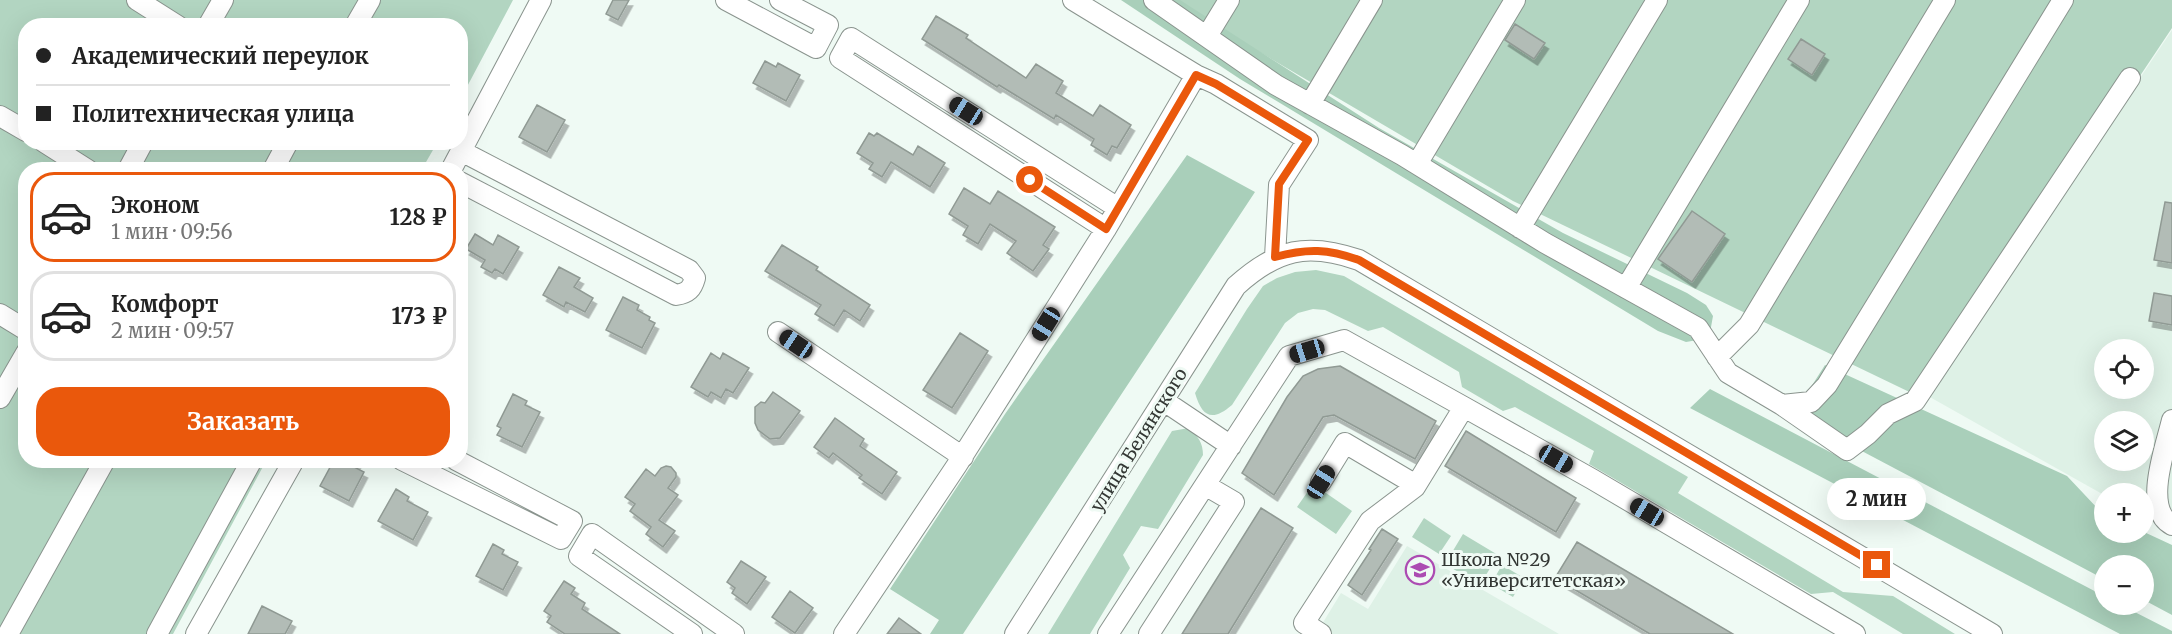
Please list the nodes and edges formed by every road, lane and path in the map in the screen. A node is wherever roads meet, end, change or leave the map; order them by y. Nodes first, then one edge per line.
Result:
1 (137, 0) edge
2 (223, 0) edge
3 (370, 0) edge
4 (541, 0) edge
5 (726, 0) edge
6 (780, 0) edge
7 (1073, 0) edge
8 (1154, 0) edge
9 (1229, 0) edge
10 (1372, 0) edge
11 (1515, 0) edge
12 (1657, 0) edge
13 (1799, 0) edge
14 (1945, 0) edge
15 (2063, 0) edge
16 (165, 18) edge
17 (213, 18) edge
18 (360, 18) edge
19 (1207, 36) junction
20 (1196, 75) junction
21 (2130, 78) dead end
22 (1310, 104) junction
23 (0, 116) edge
24 (18, 126) edge
25 (468, 136) edge
26 (56, 150) edge
27 (460, 151) joint
28 (75, 162) edge
29 (455, 162) edge
30 (1417, 164) junction
31 (468, 186) edge
32 (1118, 208) junction
33 (1520, 228) junction
34 (1106, 229) junction
35 (1275, 257) junction
36 (1626, 288) junction
37 (0, 314) edge
38 (18, 325) edge
39 (778, 332) dead end
40 (1717, 357) junction
41 (18, 366) edge
42 (0, 398) edge
43 (1164, 401) junction
44 (1782, 405) junction
45 (1464, 407) junction
46 (2172, 420) edge
47 (1231, 446) junction
48 (963, 457) junction
49 (468, 466) edge
50 (101, 468) edge
51 (248, 468) edge
52 (289, 468) edge
53 (418, 468) edge
54 (1321, 482) dead end
55 (1416, 484) junction
56 (1205, 485) junction
57 (2172, 525) edge
58 (1111, 633) edge
59 (8, 634) edge
60 (157, 634) edge
61 (196, 634) edge
62 (692, 634) edge
63 (734, 634) edge
64 (844, 634) edge
65 (1015, 634) edge
66 (1149, 634) edge
67 (1321, 634) edge
68 (1854, 634) edge
69 (1992, 634) edge

1 - 16 street
2 - 17 street
3 - 18 street
4 - 25 street
5 - 6 street
7 - 20 street
8 - 19 street
9 - 19 street
10 - 22 street
11 - 30 street
12 - 33 street
13 - 36 street
14 - 40 street
15 - 44 street
19 - 22 street
20 - 32 street
20 - 35 street
21 - 44 street
22 - 30 street
23 - 24 street
26 - 28 street
27 - 29 street
27 - 31 street
30 - 33 street
32 - 34 street
32 - 34 street
33 - 36 street
34 - 48 street
35 - 43 street, улица Белянского
35 - 69 street
36 - 40 street
37 - 38 street
39 - 48 street
40 - 44 street
41 - 42 street
43 - 47 street
43 - 65 street, улица Белянского
45 - 47 street
45 - 55 street
45 - 68 street
46 - 57 street
47 - 56 street
48 - 64 street
49 - 53 street
50 - 59 street
51 - 60 street
52 - 61 street
54 - 55 street
55 - 67 street
56 - 58 street
56 - 66 street
62 - 63 street

